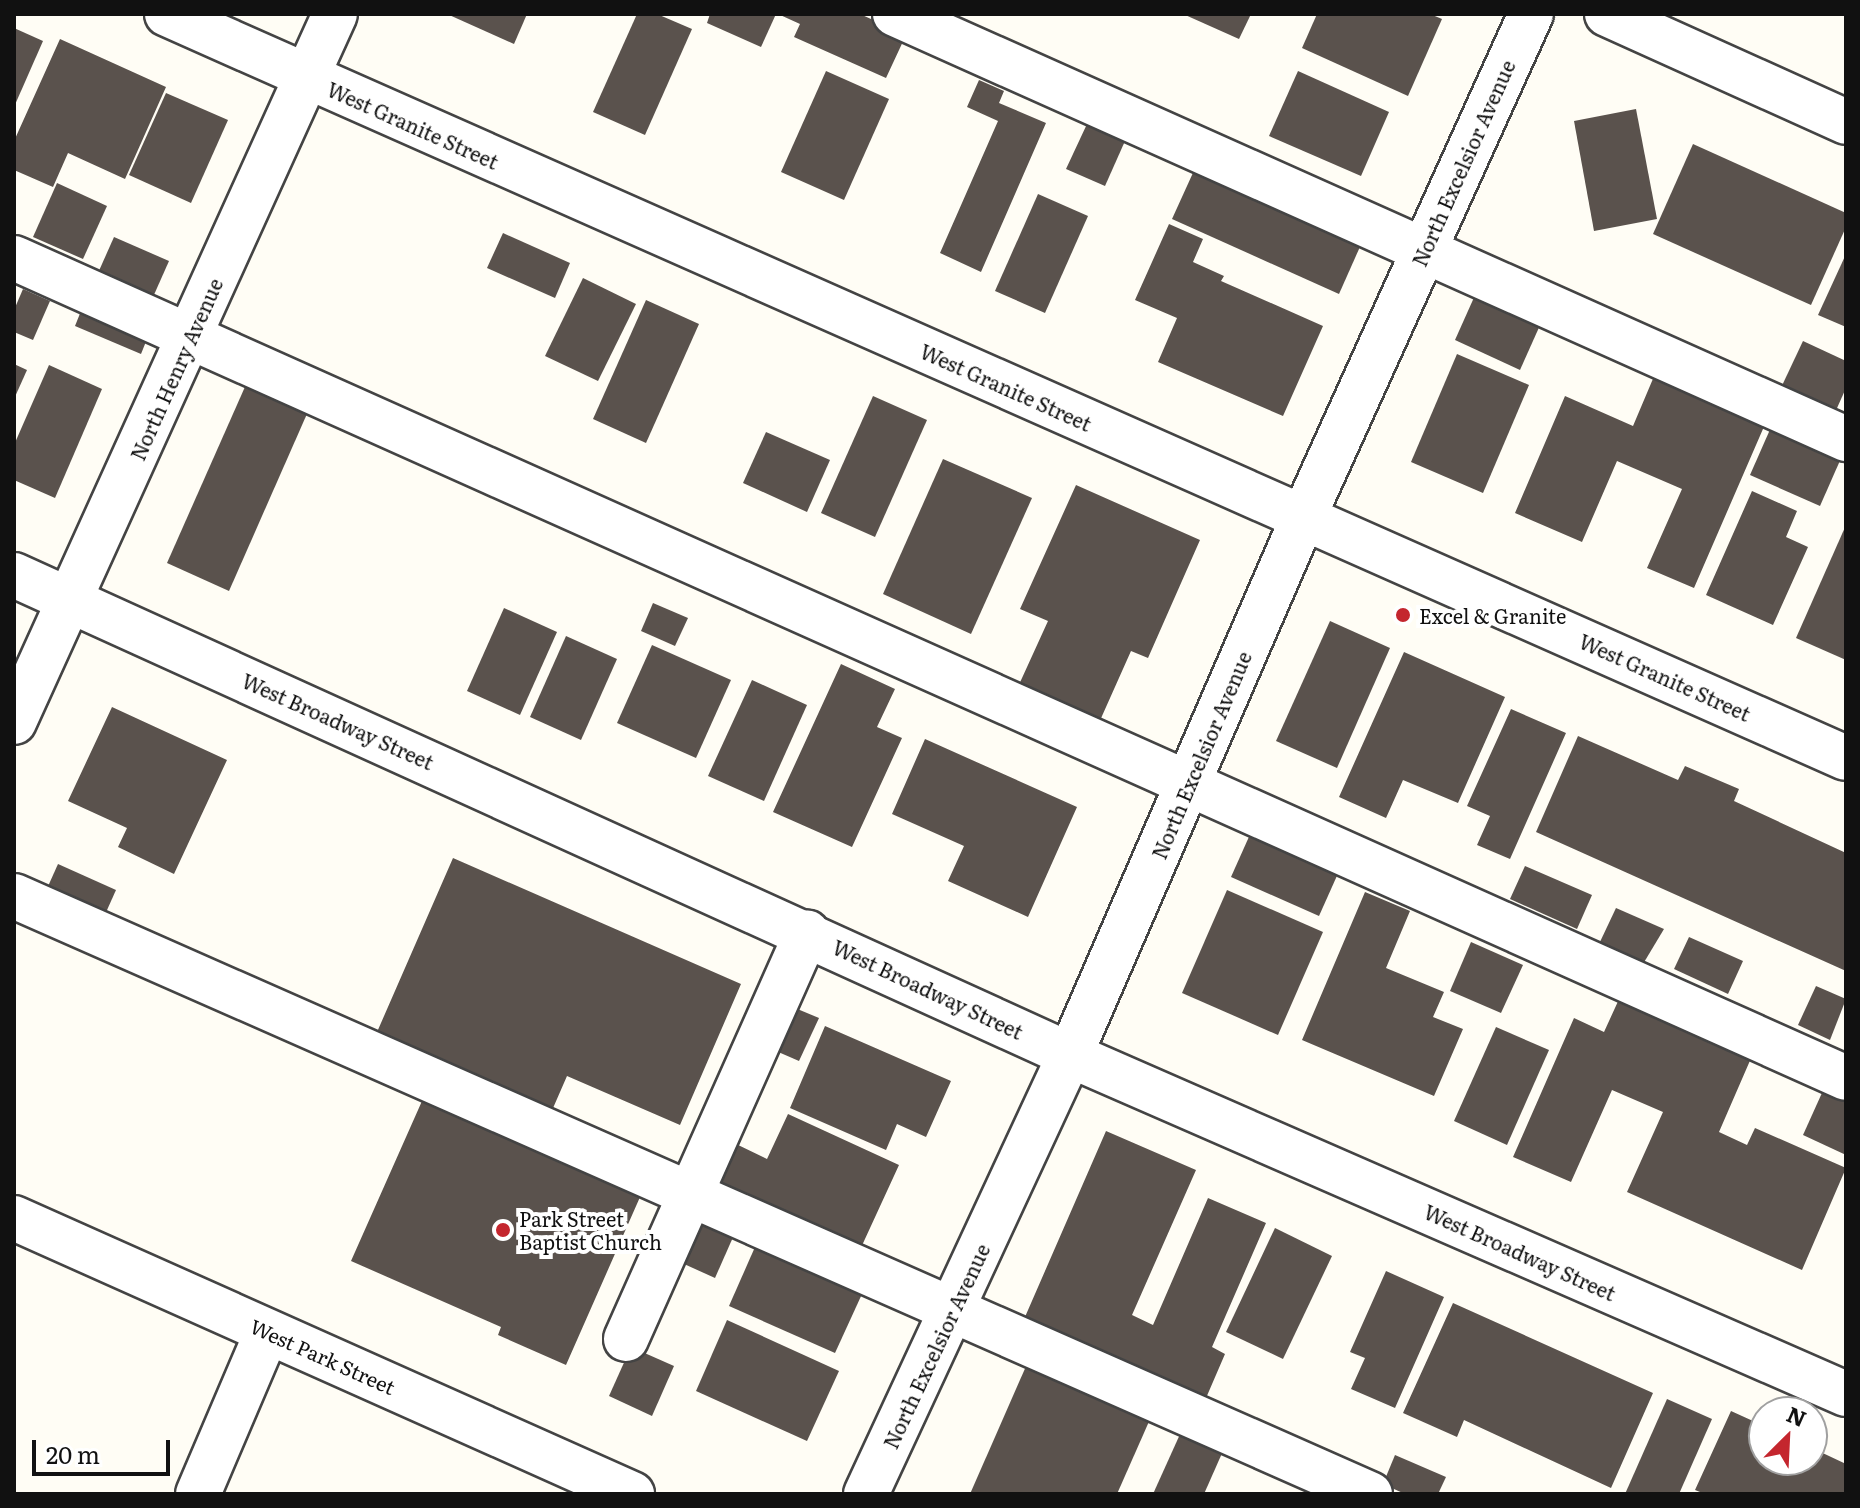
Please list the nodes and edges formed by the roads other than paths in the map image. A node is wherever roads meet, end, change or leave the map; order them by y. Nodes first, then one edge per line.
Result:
1 (167, 14) edge
2 (335, 14) edge
3 (895, 14) edge
4 (1531, 14) edge
5 (1607, 14) edge
6 (308, 78) junction
7 (1846, 122) edge
8 (1425, 247) junction
9 (14, 258) edge
10 (191, 337) junction
11 (1846, 439) edge
12 (1303, 518) junction
13 (14, 575) edge
14 (71, 600) junction
15 (14, 722) edge
16 (1846, 758) edge
17 (1190, 782) junction
18 (14, 896) edge
19 (807, 932) junction
20 (1070, 1055) junction
21 (1846, 1078) edge
22 (691, 1193) junction
23 (14, 1218) edge
24 (955, 1308) junction
25 (267, 1332) junction
26 (626, 1339) dead end
27 (1846, 1394) edge
28 (557, 1478) edge
29 (198, 1494) edge
30 (632, 1494) edge
31 (866, 1494) edge
32 (1370, 1494) edge

1 - 6 street, West Granite Street
2 - 6 street, North Henry Avenue
3 - 8 street
4 - 8 street, North Excelsior Avenue
5 - 7 street
6 - 10 street, North Henry Avenue
6 - 12 street, West Granite Street
8 - 11 street
8 - 12 street, North Excelsior Avenue
9 - 10 street
10 - 14 street, North Henry Avenue
10 - 17 street
12 - 16 street, West Granite Street
12 - 17 street, North Excelsior Avenue
13 - 14 street, West Broadway Street
14 - 15 street, North Henry Avenue
14 - 19 street, West Broadway Street
17 - 20 street, North Excelsior Avenue
17 - 21 street
18 - 22 street
19 - 20 street, West Broadway Street
19 - 22 street
20 - 24 street, North Excelsior Avenue
20 - 27 street, West Broadway Street
22 - 24 street
22 - 26 street
23 - 25 street, West Park Street
24 - 31 street, North Excelsior Avenue
24 - 32 street
25 - 28 street, West Park Street
25 - 29 street
28 - 30 street, West Park Street

